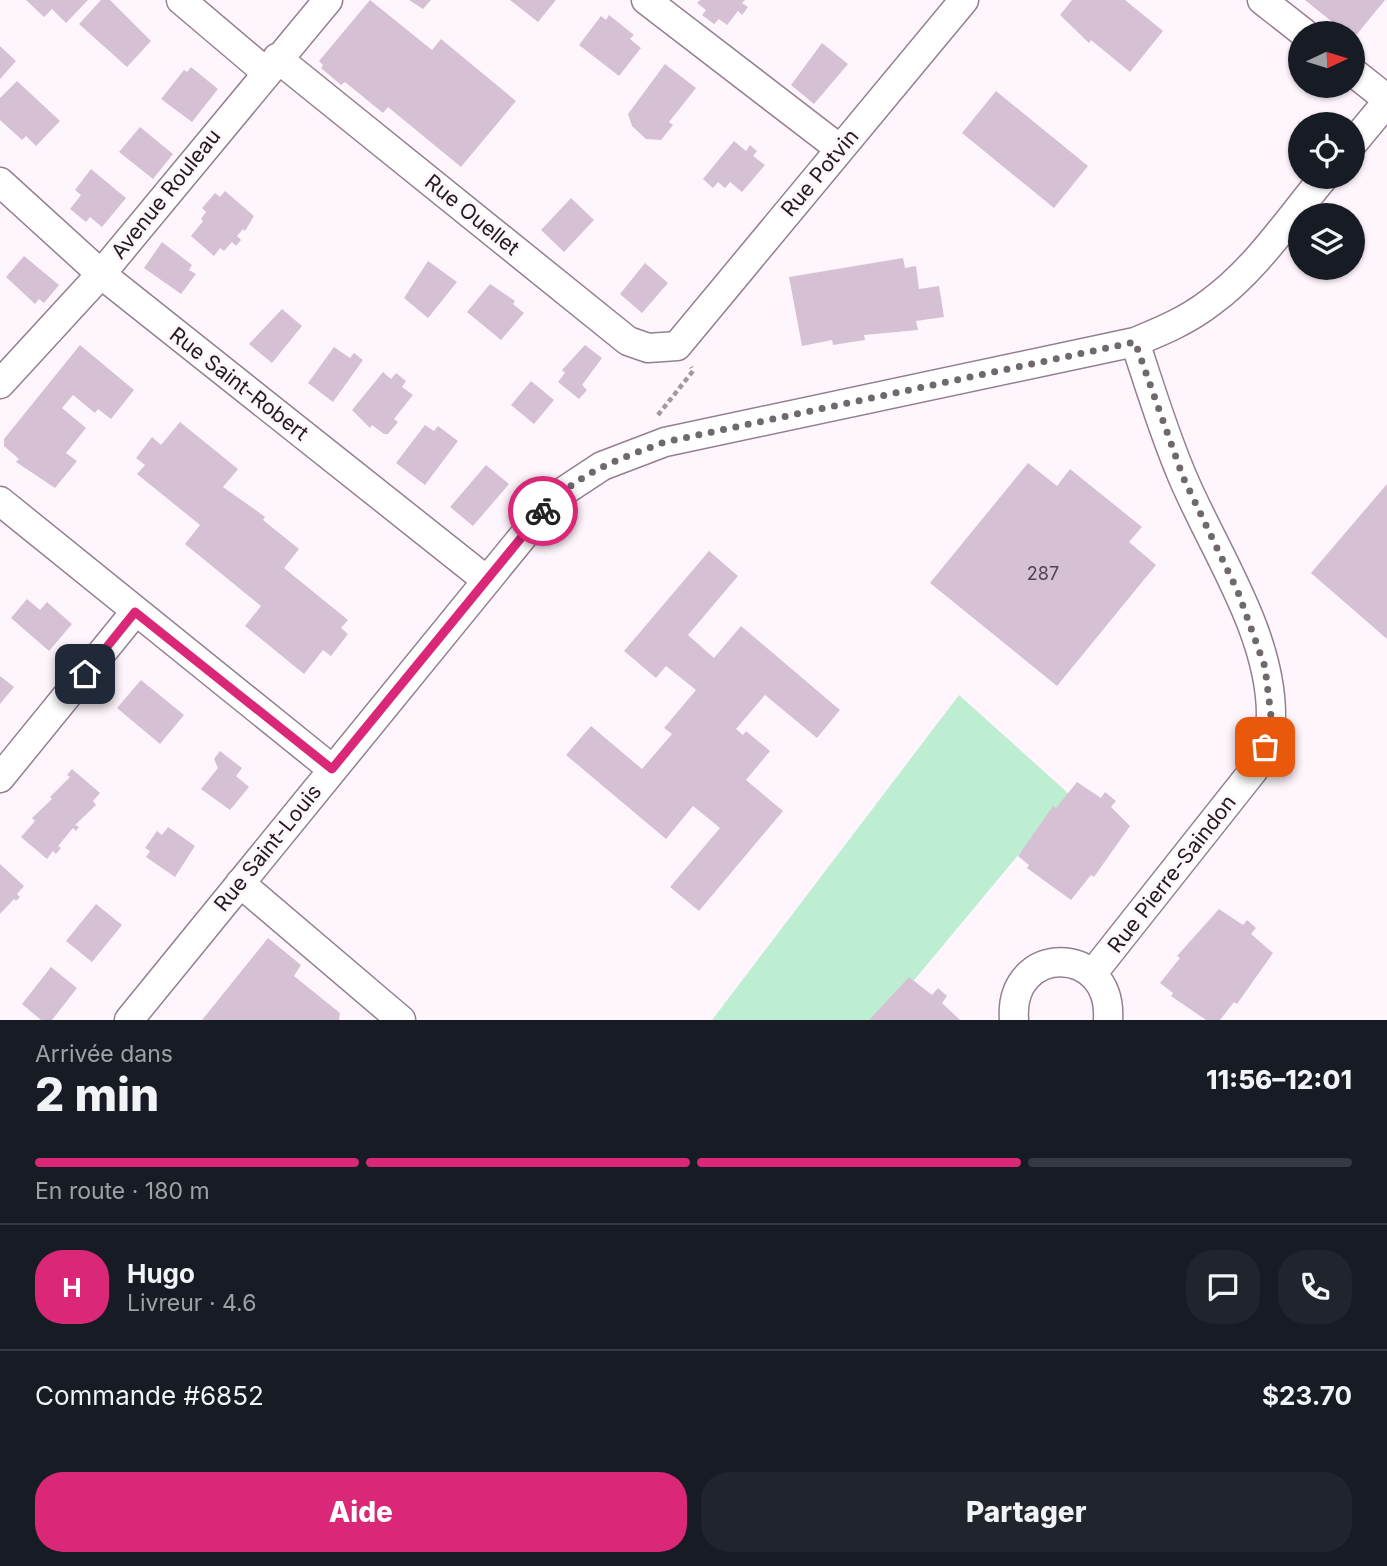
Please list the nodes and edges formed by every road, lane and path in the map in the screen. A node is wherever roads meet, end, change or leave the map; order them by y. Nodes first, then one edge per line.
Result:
1 (181, 0) edge
2 (328, 0) edge
3 (646, 0) edge
4 (964, 0) edge
5 (1262, 0) edge
6 (1289, 21) edge
7 (272, 65) junction
8 (1365, 82) edge
9 (1387, 101) edge
10 (1365, 128) edge
11 (840, 149) junction
12 (0, 182) edge
13 (1314, 189) edge
14 (101, 274) junction
15 (1135, 342) junction
16 (677, 346) junction
17 (0, 384) edge
18 (665, 442) junction
19 (0, 501) edge
20 (485, 579) junction
21 (135, 612) junction
22 (332, 769) junction
23 (0, 778) edge
24 (240, 883) junction
25 (1093, 973) junction
26 (129, 1020) edge
27 (401, 1020) edge
28 (1014, 1020) edge
29 (1108, 1020) edge

1 - 7 street, Rue Ouellet
2 - 7 street, Avenue Rouleau
3 - 11 street
4 - 11 street, Rue Potvin
5 - 6 street
7 - 14 street, Avenue Rouleau
7 - 16 street, Rue Ouellet
8 - 9 street
9 - 10 street
11 - 16 street, Rue Potvin
12 - 14 street, Rue Saint-Robert
13 - 15 street, Rue Saint-Louis
14 - 17 street, Avenue Rouleau
14 - 20 street, Rue Saint-Robert
15 - 18 street, Rue Saint-Louis
15 - 25 street, Rue Pierre-Saindon
16 - 18 path
18 - 20 street, Rue Saint-Louis
19 - 21 street
20 - 22 street, Rue Saint-Louis
21 - 22 street
21 - 23 street
22 - 24 street, Rue Saint-Louis
24 - 26 street, Rue Saint-Louis
24 - 27 street
25 - 28 street, Rue Pierre-Saindon
25 - 29 street, Rue Pierre-Saindon

